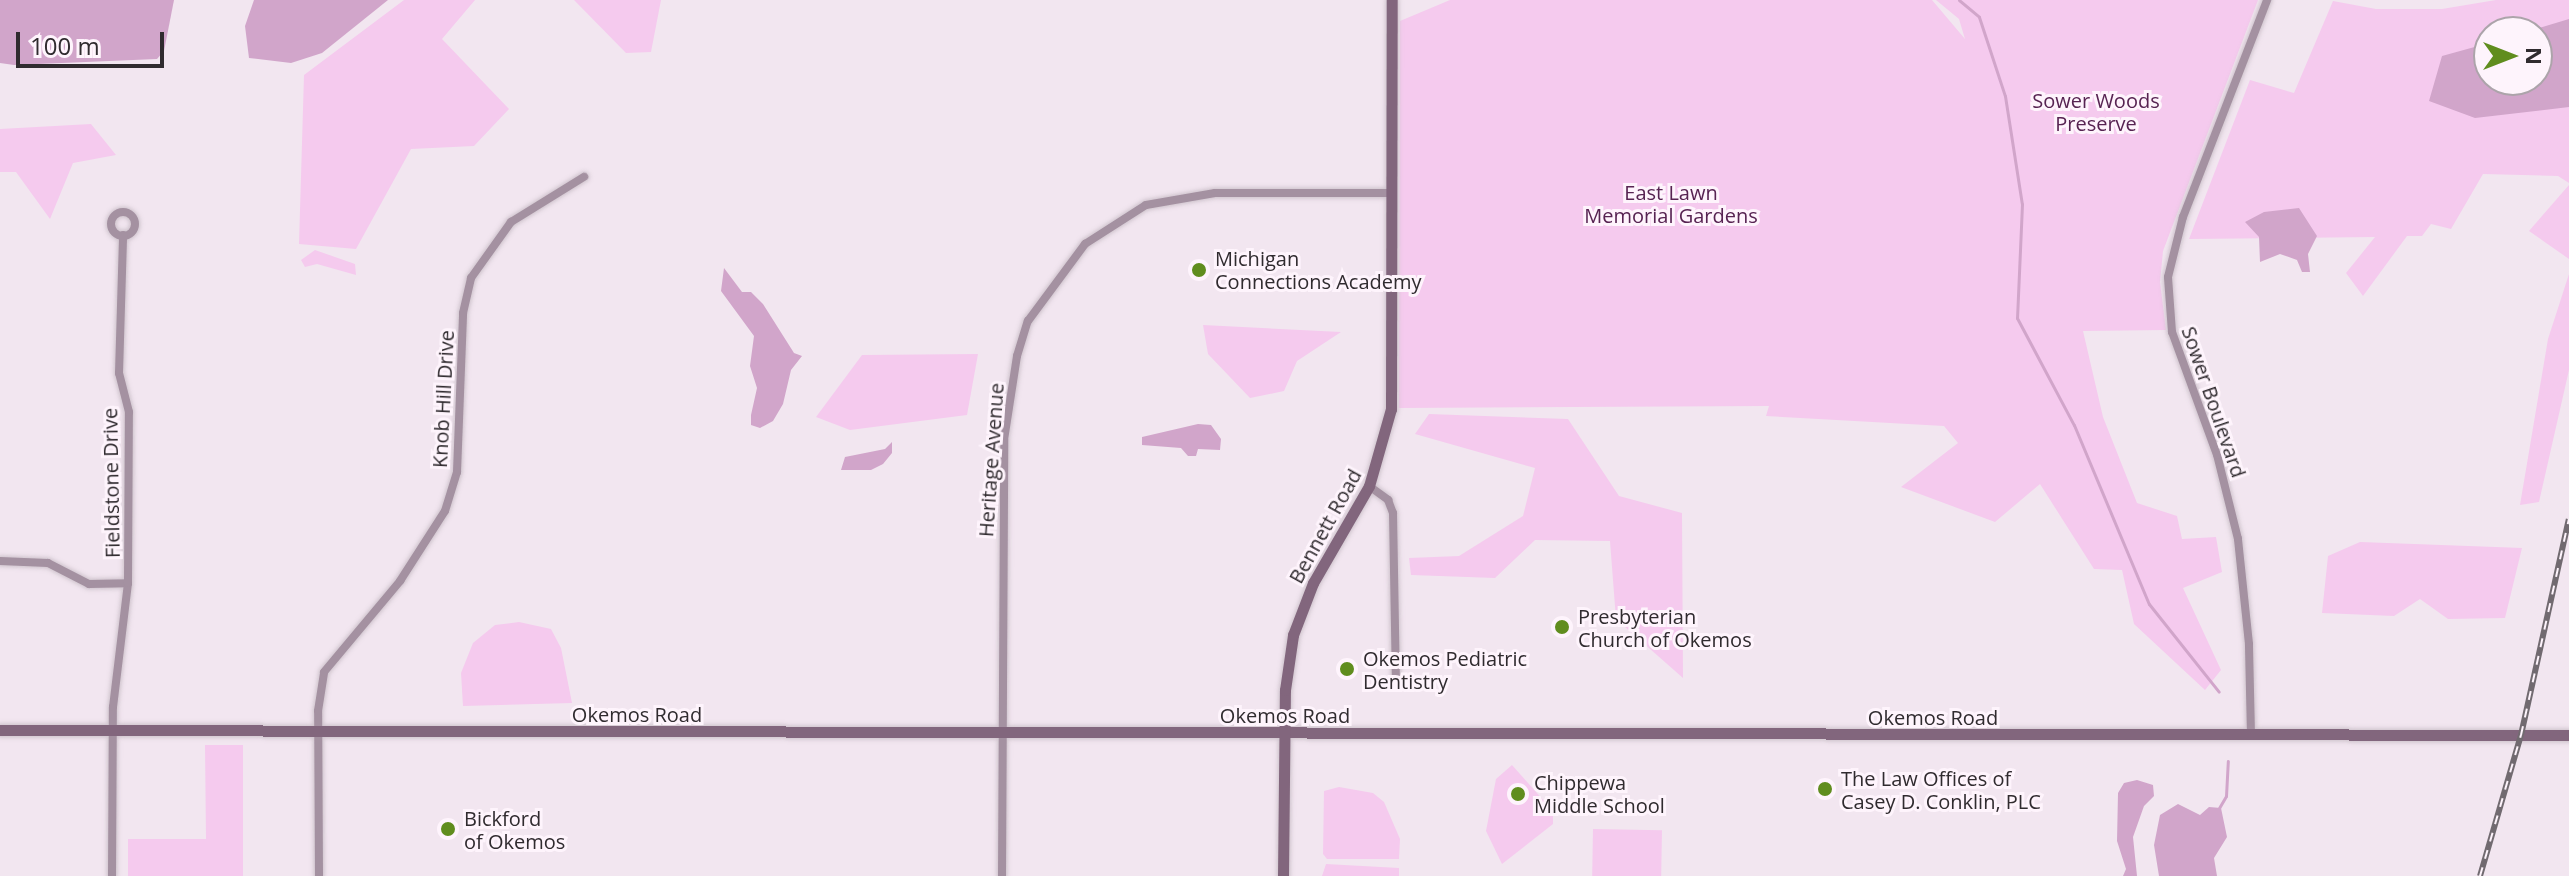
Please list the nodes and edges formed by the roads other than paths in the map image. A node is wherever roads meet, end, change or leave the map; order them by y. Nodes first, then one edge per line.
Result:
1 (1392, 0) edge
2 (2267, 0) edge
3 (584, 177) dead end
4 (1393, 193) junction
5 (123, 235) dead end
6 (1369, 486) junction
7 (0, 561) edge
8 (128, 583) junction
9 (1396, 678) dead end
10 (0, 730) edge
11 (112, 730) junction
12 (318, 731) junction
13 (1002, 733) junction
14 (1284, 733) junction
15 (2251, 735) junction
16 (2569, 735) edge
17 (112, 876) edge
18 (319, 876) edge
19 (1002, 876) edge
20 (1283, 876) edge

1 - 4 main road, Bennett Road
2 - 15 street, Sower Boulevard
3 - 12 street, Knob Hill Drive
4 - 6 main road, Bennett Road
4 - 13 street, Heritage Avenue
5 - 8 street, Fieldstone Drive
6 - 9 street
6 - 14 main road, Bennett Road
7 - 8 street
8 - 11 street, Fieldstone Drive
10 - 11 main road, Okemos Road
11 - 12 main road, Okemos Road
11 - 17 street, Fieldstone Drive
12 - 13 main road, Okemos Road
12 - 18 street, Knob Hill Drive
13 - 14 main road, Okemos Road
13 - 19 street, Heritage Avenue
14 - 15 main road, Okemos Road
14 - 20 main road, Bennett Road
15 - 16 main road, Okemos Road

